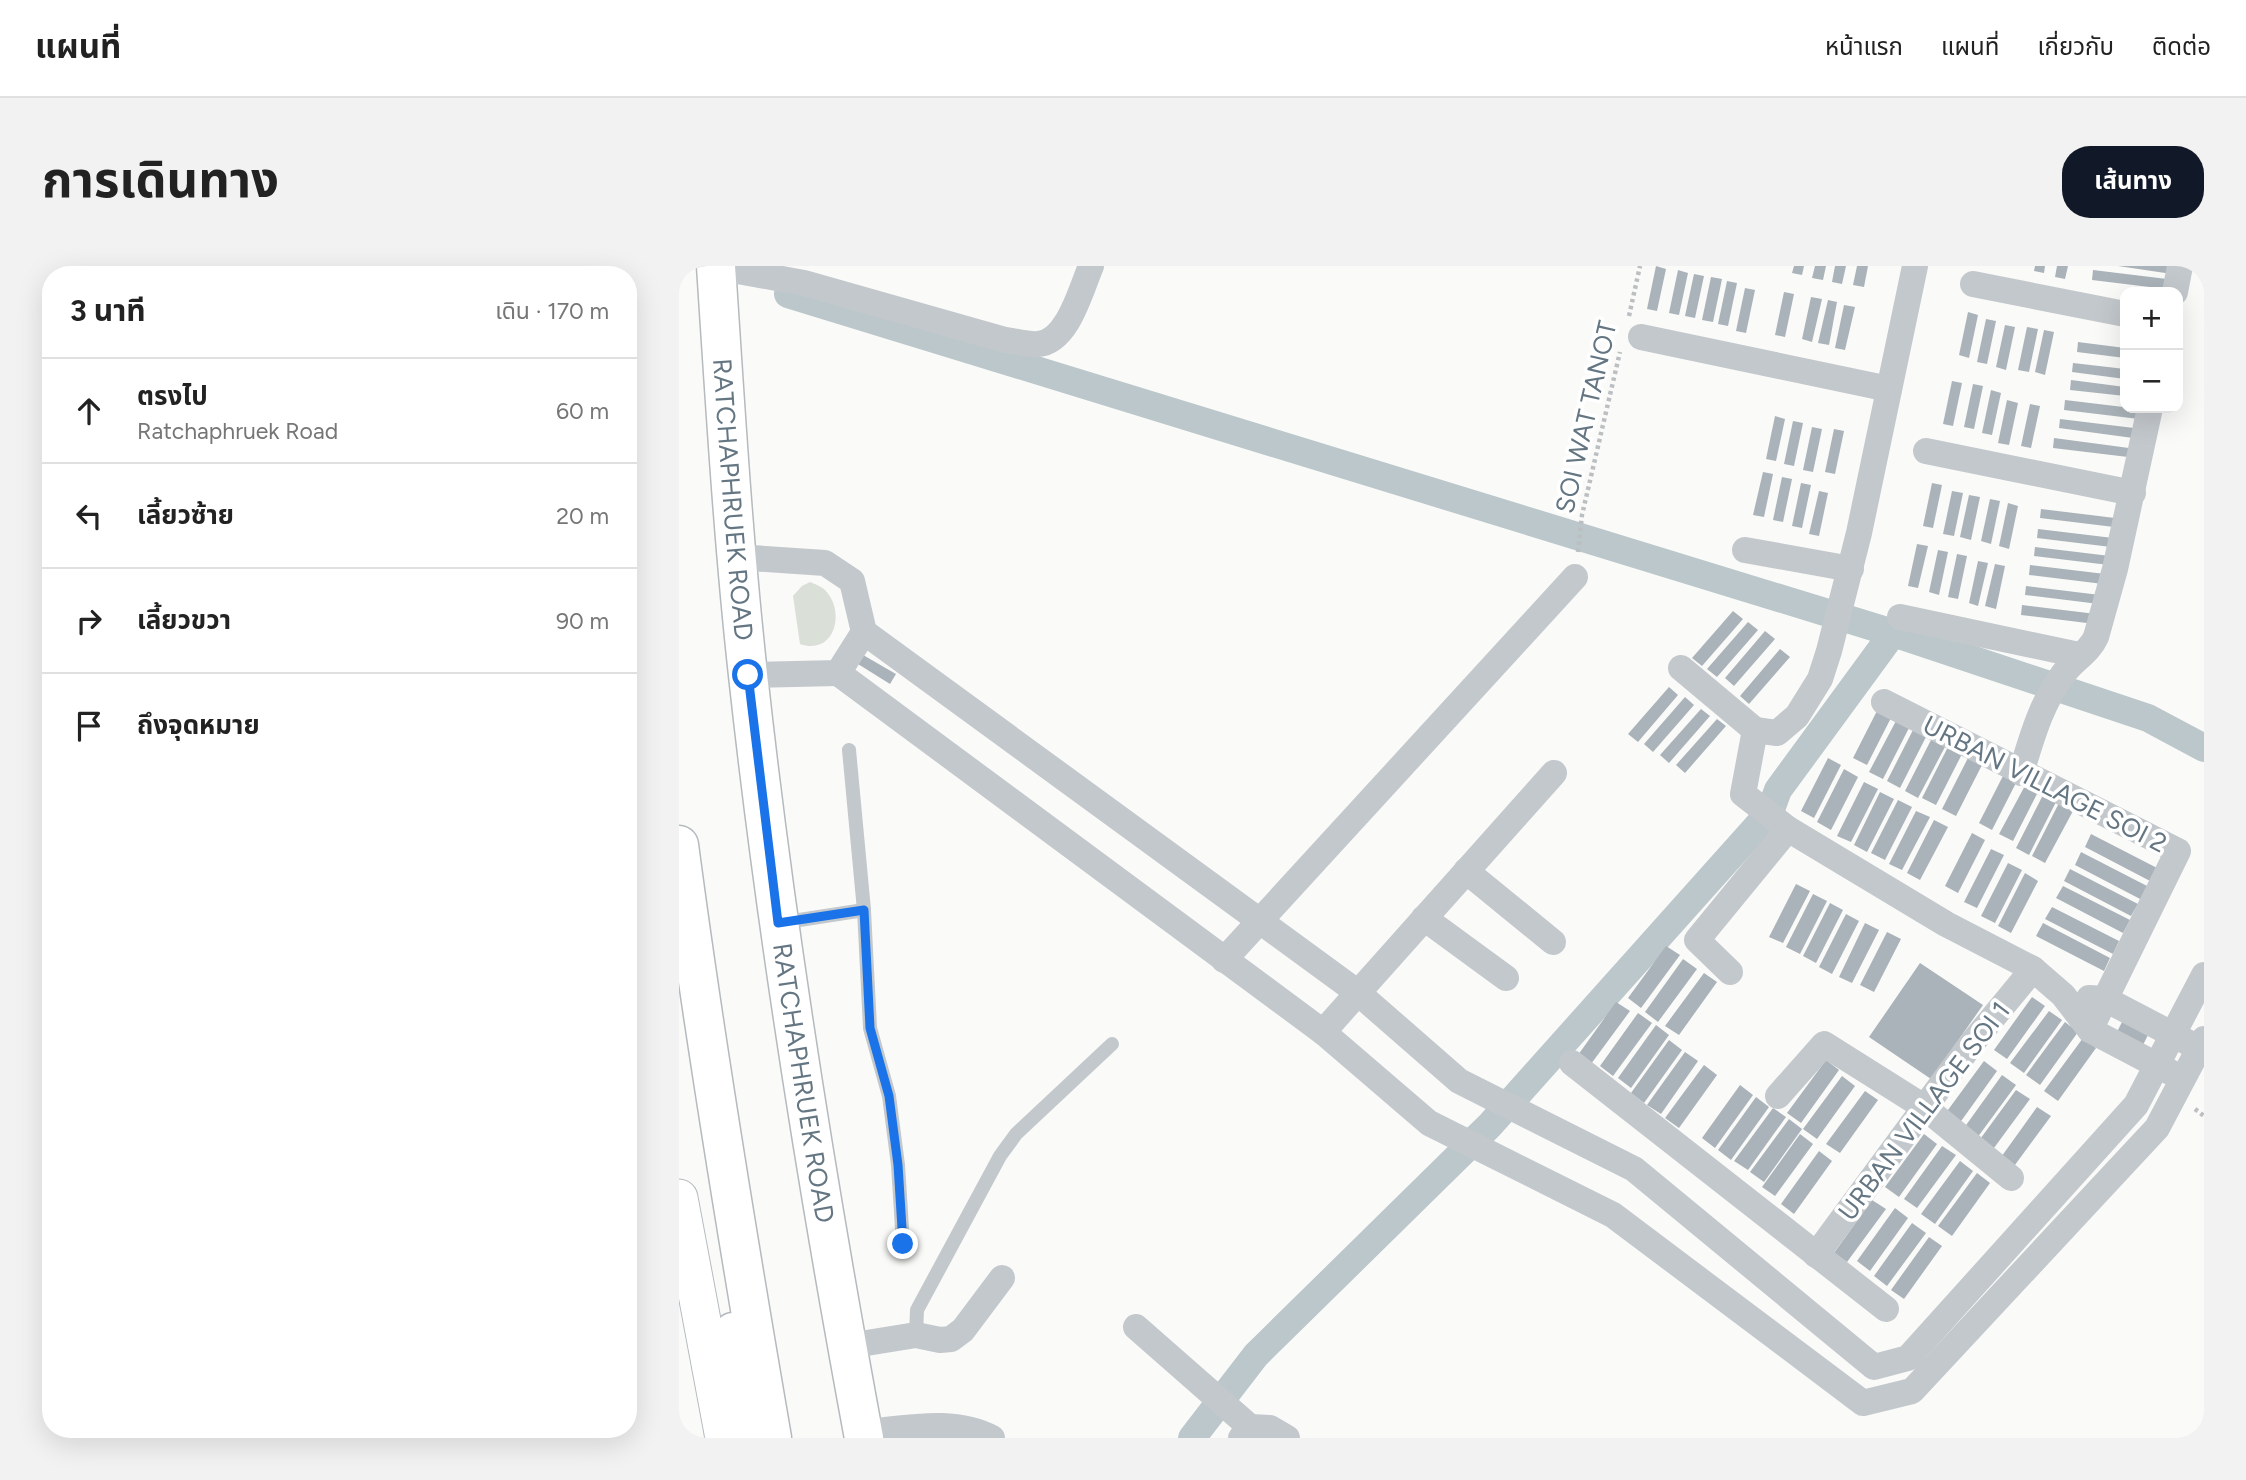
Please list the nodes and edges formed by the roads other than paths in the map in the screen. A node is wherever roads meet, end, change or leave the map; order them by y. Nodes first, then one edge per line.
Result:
1 (716, 266) edge
2 (1091, 266) edge
3 (1915, 266) edge
4 (2181, 266) edge
5 (1973, 284) dead end
6 (2176, 287) edge
7 (2120, 313) edge
8 (1630, 333) road end
9 (1889, 389) junction
10 (2149, 413) edge
11 (1926, 451) dead end
12 (2133, 493) junction
13 (1745, 550) dead end
14 (736, 556) junction
15 (1851, 569) junction
16 (1575, 577) road end
17 (1900, 617) dead end
18 (864, 632) junction
19 (2071, 665) junction
20 (1681, 668) dead end
21 (838, 673) junction
22 (748, 675) junction
23 (1884, 702) dead end
24 (1755, 730) junction
25 (849, 750) dead end
26 (1554, 773) dead end
27 (2021, 773) junction
28 (1787, 828) junction
29 (679, 845) edge
30 (1465, 871) junction
31 (864, 910) junction
32 (1423, 918) junction
33 (1259, 922) junction
34 (778, 923) junction
35 (1553, 942) dead end
36 (1224, 960) junction
37 (2033, 969) junction
38 (1730, 972) dead end
39 (2204, 975) edge
40 (1506, 978) dead end
41 (1357, 992) junction
42 (2063, 995) junction
43 (2105, 999) junction
44 (2090, 1030) junction
45 (1322, 1032) junction
46 (2172, 1034) junction
47 (1112, 1044) dead end
48 (2202, 1044) edge
49 (1572, 1063) dead end
50 (2156, 1065) junction
51 (2183, 1079) junction
52 (1777, 1096) dead end
53 (1924, 1107) junction
54 (727, 1178) junction
55 (2011, 1178) dead end
56 (680, 1214) edge
57 (903, 1244) dead end
58 (1816, 1255) junction
59 (1002, 1278) dead end
60 (1886, 1309) dead end
61 (1136, 1327) dead end
62 (916, 1335) junction
63 (848, 1346) junction
64 (958, 1432) edge
65 (1245, 1433) edge
66 (863, 1435) edge
67 (724, 1438) edge
68 (737, 1438) edge
69 (772, 1438) edge
70 (992, 1438) edge
71 (1287, 1438) edge

1 - 2 street
1 - 14 main road, RATCHAPHRUEK ROAD
3 - 9 street
4 - 6 street
5 - 7 street
8 - 9 street
9 - 15 street
10 - 12 street
11 - 12 street
12 - 19 street
13 - 15 street
14 - 18 street
14 - 22 main road, RATCHAPHRUEK ROAD
15 - 24 street
16 - 33 street
17 - 19 street
18 - 21 street
18 - 33 street
19 - 27 street
20 - 24 street
21 - 22 street
21 - 36 street
22 - 34 main road, RATCHAPHRUEK ROAD
23 - 27 street, URBAN VILLAGE SOI 2
24 - 28 street
25 - 31 lane
26 - 30 street
27 - 43 street, URBAN VILLAGE SOI 2
28 - 37 street
28 - 38 street
29 - 54 main road
30 - 32 street
30 - 35 street
31 - 34 lane
31 - 57 lane
32 - 40 street
32 - 41 street
33 - 36 street
33 - 41 street
34 - 63 main road, RATCHAPHRUEK ROAD
36 - 45 street
37 - 42 street
37 - 53 street, URBAN VILLAGE SOI 1
39 - 46 street
41 - 45 street
41 - 50 street
42 - 43 street
42 - 44 street
43 - 44 street, URBAN VILLAGE SOI 2
43 - 46 street
44 - 50 street
45 - 51 street
46 - 48 street
46 - 50 street
47 - 62 lane
48 - 51 street
49 - 58 street
50 - 51 street
52 - 53 street
53 - 55 street
53 - 58 street, URBAN VILLAGE SOI 1
54 - 68 main road
54 - 69 main road
56 - 67 main road
58 - 60 street
59 - 62 street
61 - 65 street
62 - 63 street
63 - 66 main road, RATCHAPHRUEK ROAD
64 - 66 street
64 - 70 street
65 - 71 street

